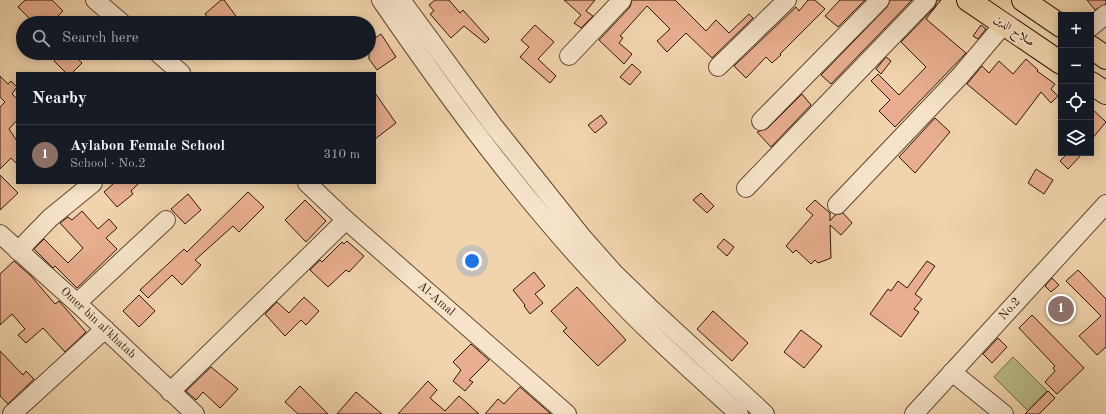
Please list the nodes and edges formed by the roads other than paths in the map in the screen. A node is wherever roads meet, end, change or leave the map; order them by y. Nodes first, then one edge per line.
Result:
1 (95, 0) edge
2 (380, 0) edge
3 (401, 0) edge
4 (622, 0) edge
5 (787, 0) edge
6 (880, 0) edge
7 (927, 0) edge
8 (968, 0) edge
9 (1023, 0) edge
10 (1106, 14) edge
11 (114, 16) edge
12 (1004, 24) junction
13 (1058, 24) edge
14 (1094, 24) edge
15 (1092, 48) edge
16 (569, 56) dead end
17 (1106, 58) edge
18 (166, 60) edge
19 (1058, 61) edge
20 (718, 68) dead end
21 (180, 72) edge
22 (1092, 84) edge
23 (1106, 93) edge
24 (761, 121) dead end
25 (92, 184) edge
26 (308, 184) edge
27 (746, 188) dead end
28 (1106, 204) edge
29 (837, 205) dead end
30 (166, 220) dead end
31 (346, 220) junction
32 (0, 234) edge
33 (18, 251) junction
34 (78, 303) junction
35 (105, 329) junction
36 (952, 372) junction
37 (170, 392) junction
38 (561, 412) edge
39 (12, 414) edge
40 (195, 414) edge
41 (739, 414) edge
42 (765, 414) edge
43 (914, 414) edge
44 (1004, 414) edge

1 - 11 street
2 - 41 street
3 - 42 street
4 - 16 street
5 - 20 street
6 - 24 street
7 - 27 street
8 - 12 highway, صلاح الدين
9 - 13 highway
10 - 14 street
12 - 19 highway, صلاح الدين
12 - 29 street
15 - 17 highway
18 - 21 street
22 - 23 highway
25 - 33 street
26 - 31 street, Al-Amal
28 - 36 street, No.2
30 - 34 street
31 - 37 street
31 - 38 street, Al-Amal
32 - 33 street, Omer bin al'khatab
33 - 34 street, Omer bin al'khatab
34 - 35 street, Omer bin al'khatab
35 - 37 street, Omer bin al'khatab
35 - 39 street
36 - 43 street, No.2
36 - 44 street
37 - 40 street, Omer bin al'khatab

